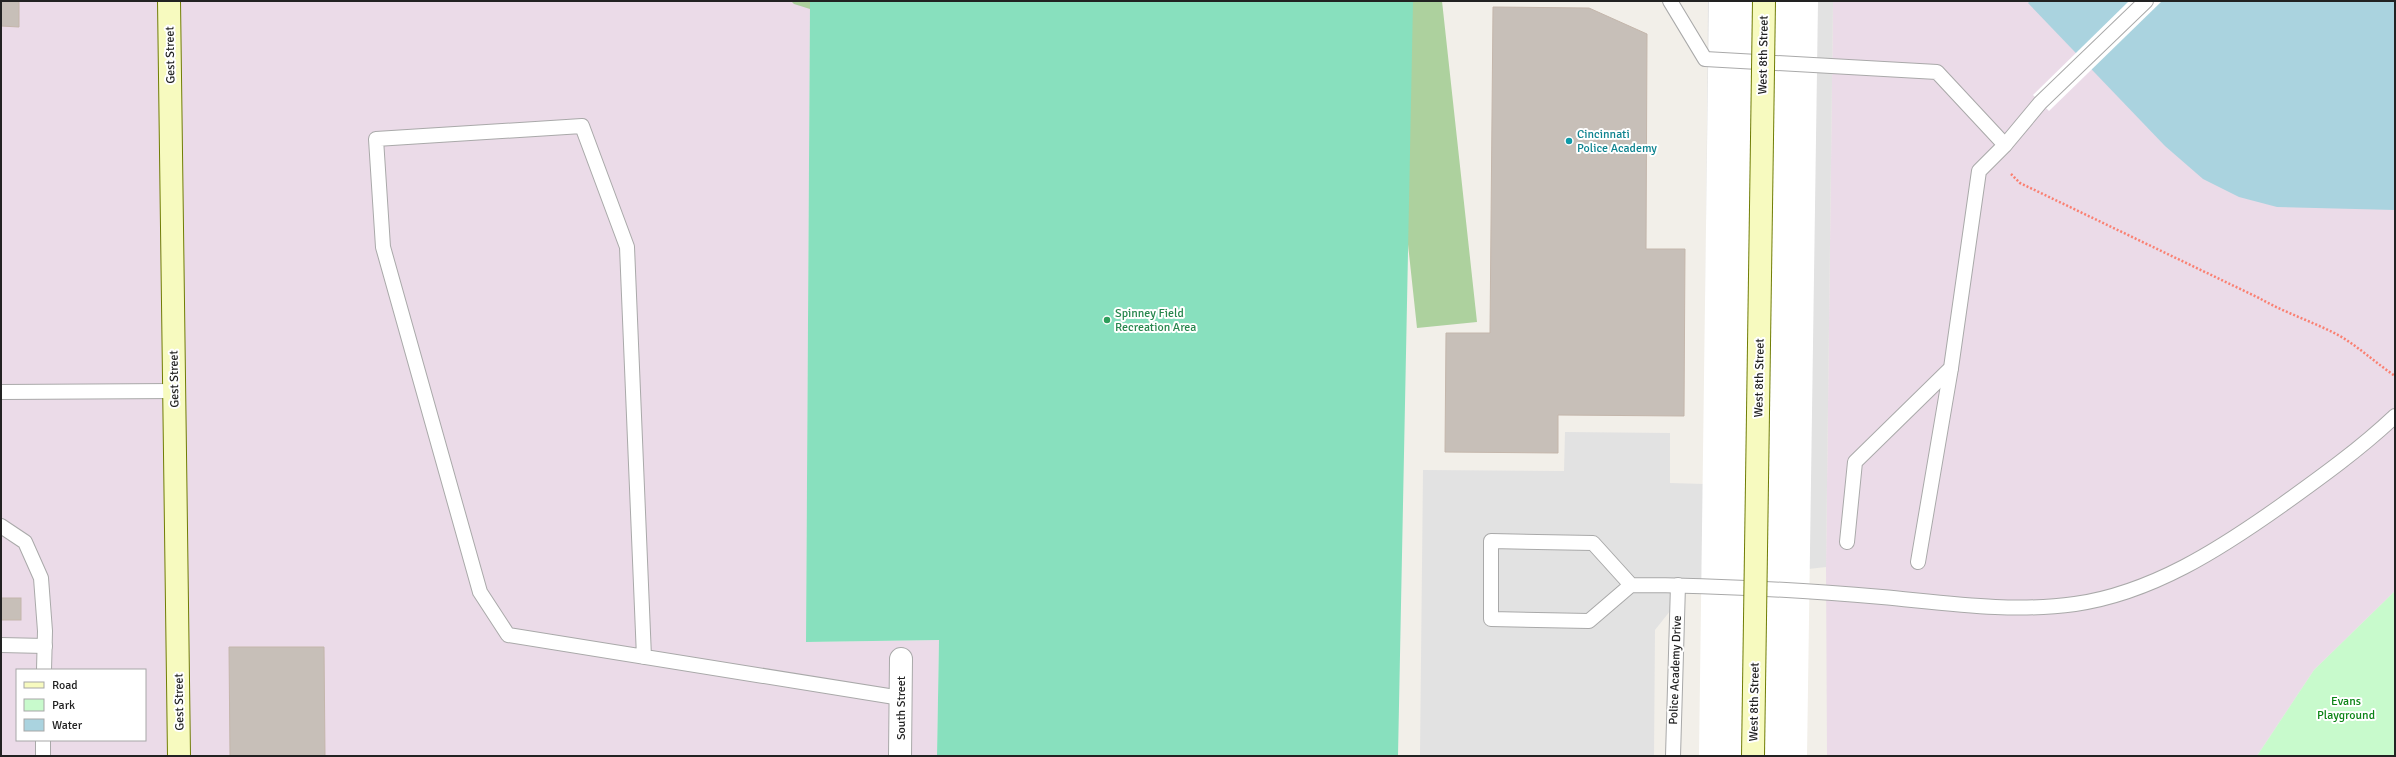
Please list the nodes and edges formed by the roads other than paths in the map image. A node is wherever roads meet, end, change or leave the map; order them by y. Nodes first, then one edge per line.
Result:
1 (169, 1) edge
2 (1670, 1) edge
3 (1764, 1) edge
4 (2146, 1) edge
5 (2005, 145) junction
6 (1951, 368) junction
7 (174, 391) junction
8 (1, 392) edge
9 (2395, 416) edge
10 (1, 526) edge
11 (1847, 542) dead end
12 (1918, 562) dead end
13 (1631, 585) junction
14 (1678, 585) junction
15 (1, 645) edge
16 (45, 646) junction
17 (644, 657) junction
18 (901, 659) dead end
19 (44, 669) edge
20 (901, 698) junction
21 (43, 741) edge
22 (43, 756) edge
23 (179, 756) edge
24 (900, 756) edge
25 (1673, 756) edge
26 (1753, 756) edge

1 - 7 street, Gest Street
2 - 5 lane
3 - 26 street, West 8th Street, bridge
4 - 5 lane
5 - 6 lane
6 - 11 lane
6 - 12 lane
7 - 8 lane
7 - 23 street, Gest Street
9 - 14 lane
10 - 16 lane
13 - 13 lane
13 - 14 lane
14 - 25 lane, Police Academy Drive
15 - 16 lane
16 - 19 lane
17 - 17 lane
17 - 20 lane
18 - 20 street, South Street
20 - 24 street, South Street
21 - 22 lane

